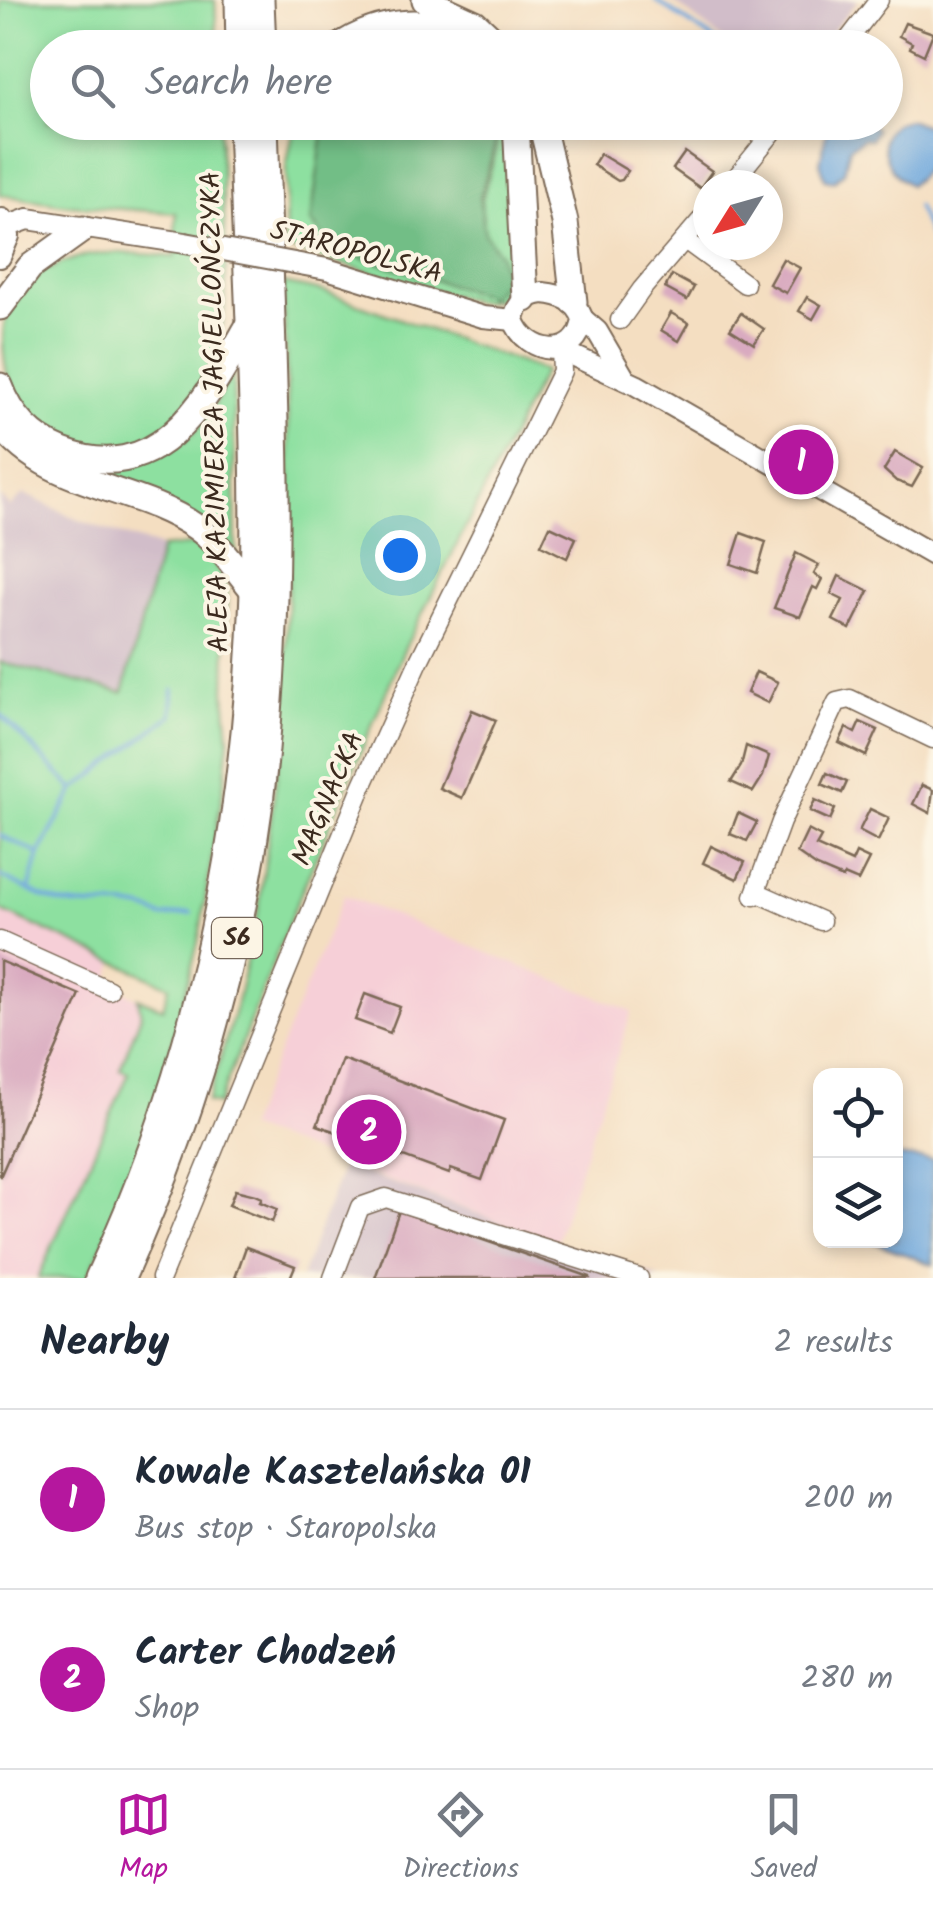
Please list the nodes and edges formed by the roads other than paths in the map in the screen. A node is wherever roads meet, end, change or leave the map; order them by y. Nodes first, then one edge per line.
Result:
1 (238, 0) edge
2 (261, 0) edge
3 (425, 0) edge
4 (879, 0) edge
5 (239, 30) edge
6 (262, 30) edge
7 (367, 30) edge
8 (446, 30) edge
9 (482, 30) edge
10 (856, 30) edge
11 (242, 140) edge
12 (266, 140) edge
13 (271, 140) edge
14 (516, 140) edge
15 (544, 140) edge
16 (766, 140) edge
17 (266, 149) junction
18 (742, 170) edge
19 (3, 222) edge
20 (83, 229) junction
21 (693, 230) edge
22 (685, 240) junction
23 (0, 257) edge
24 (744, 284) dead end
25 (0, 307) edge
26 (520, 309) junction
27 (578, 311) junction
28 (620, 320) dead end
29 (247, 328) junction
30 (561, 350) junction
31 (625, 380) junction
32 (0, 386) edge
33 (0, 424) edge
34 (263, 451) junction
35 (264, 541) junction
36 (933, 555) edge
37 (253, 590) junction
38 (933, 738) edge
39 (821, 921) dead end
40 (0, 941) edge
41 (110, 990) dead end
42 (627, 1276) edge
43 (98, 1278) edge
44 (122, 1278) edge
45 (161, 1278) edge
46 (333, 1278) edge

1 - 5 highway
2 - 6 highway
3 - 9 highway
4 - 10 street
7 - 8 highway
11 - 29 highway, ALEJA KAZIMIERZA JAGIELLOŃCZYKA / S6
12 - 17 highway, ALEJA KAZIMIERZA JAGIELLOŃCZYKA / S6
13 - 17 highway
14 - 26 highway
15 - 27 highway
16 - 18 street
17 - 34 highway, ALEJA KAZIMIERZA JAGIELLOŃCZYKA / S6
19 - 20 main road, STAROPOLSKA
19 - 23 main road, STAROPOLSKA
20 - 25 highway
20 - 26 main road, STAROPOLSKA, bridge
21 - 22 street
22 - 24 street
22 - 28 street
26 - 27 main road
26 - 30 main road
27 - 30 main road
27 - 31 main road
29 - 32 highway
29 - 34 highway, ALEJA KAZIMIERZA JAGIELLOŃCZYKA / S6
30 - 31 main road
30 - 45 street, MAGNACKA
31 - 36 main road
33 - 37 highway
34 - 35 highway, ALEJA KAZIMIERZA JAGIELLOŃCZYKA / S6
34 - 35 street
35 - 37 highway, ALEJA KAZIMIERZA JAGIELLOŃCZYKA / S6
35 - 44 highway, ALEJA KAZIMIERZA JAGIELLOŃCZYKA / S6
37 - 43 highway, ALEJA KAZIMIERZA JAGIELLOŃCZYKA / S6
38 - 39 street
40 - 41 street
42 - 46 street

